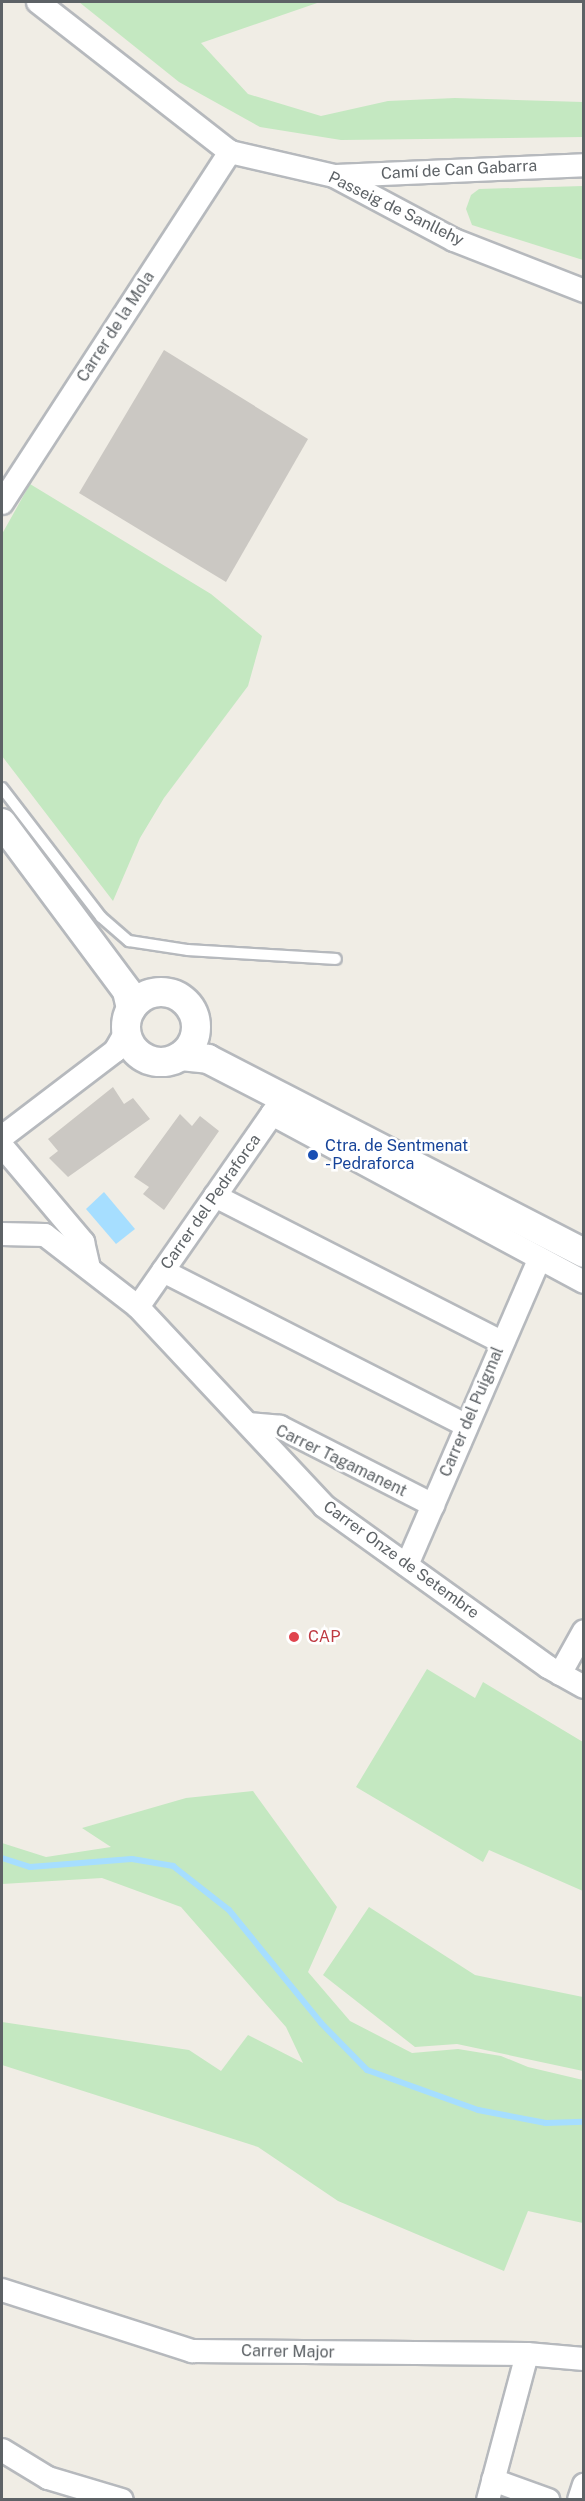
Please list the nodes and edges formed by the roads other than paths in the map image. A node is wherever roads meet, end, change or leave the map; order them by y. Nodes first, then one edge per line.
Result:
1 (38, 2) edge
2 (230, 152) junction
3 (584, 165) edge
4 (334, 176) junction
5 (584, 291) edge
6 (2, 502) edge
7 (2, 788) edge
8 (2, 823) edge
9 (336, 959) dead end
10 (130, 1022) junction
11 (195, 1050) junction
12 (278, 1105) junction
13 (2, 1137) edge
14 (2, 1146) edge
15 (215, 1196) junction
16 (2, 1233) edge
17 (584, 1253) edge
18 (539, 1260) junction
19 (89, 1268) junction
20 (164, 1270) junction
21 (584, 1282) edge
22 (138, 1307) junction
23 (502, 1342) junction
24 (248, 1424) junction
25 (467, 1426) junction
26 (433, 1506) junction
27 (407, 1565) junction
28 (584, 1630) edge
29 (560, 1674) junction
30 (584, 1687) edge
31 (2, 2290) edge
32 (527, 2354) junction
33 (584, 2359) edge
34 (2, 2450) edge
35 (584, 2485) edge
36 (67, 2490) edge
37 (490, 2490) edge
38 (122, 2499) edge
39 (548, 2499) edge
40 (579, 2499) edge

1 - 2 street, Passeig de Sanllehy
2 - 4 street, Passeig de Sanllehy
2 - 6 street, Carrer de la Mola
3 - 4 street, Camí de Can Gabarra
4 - 5 street, Passeig de Sanllehy
7 - 9 lane
8 - 10 street
10 - 11 street
10 - 11 street
10 - 13 street
11 - 12 street
12 - 15 street, Carrer del Pedraforca
12 - 17 street
12 - 18 street
14 - 19 street
15 - 20 street, Carrer del Pedraforca
15 - 23 street
16 - 19 street, Carrer Onze de Setembre
18 - 21 street
18 - 23 street, Carrer del Puigmal
19 - 22 street, Carrer Onze de Setembre
20 - 22 street, Carrer del Pedraforca
20 - 25 street
22 - 24 street, Carrer Onze de Setembre
23 - 25 street, Carrer del Puigmal
24 - 26 street, Carrer Tagamanent
24 - 27 street, Carrer Onze de Setembre
25 - 26 street, Carrer del Puigmal
26 - 27 street, Carrer del Puigmal
27 - 29 street, Carrer Onze de Setembre
28 - 29 street
29 - 30 street, Carrer Onze de Setembre
31 - 32 street, Carrer Major
32 - 33 street, Carrer Major
32 - 37 street
34 - 36 street
35 - 40 street
36 - 38 street
37 - 39 street

